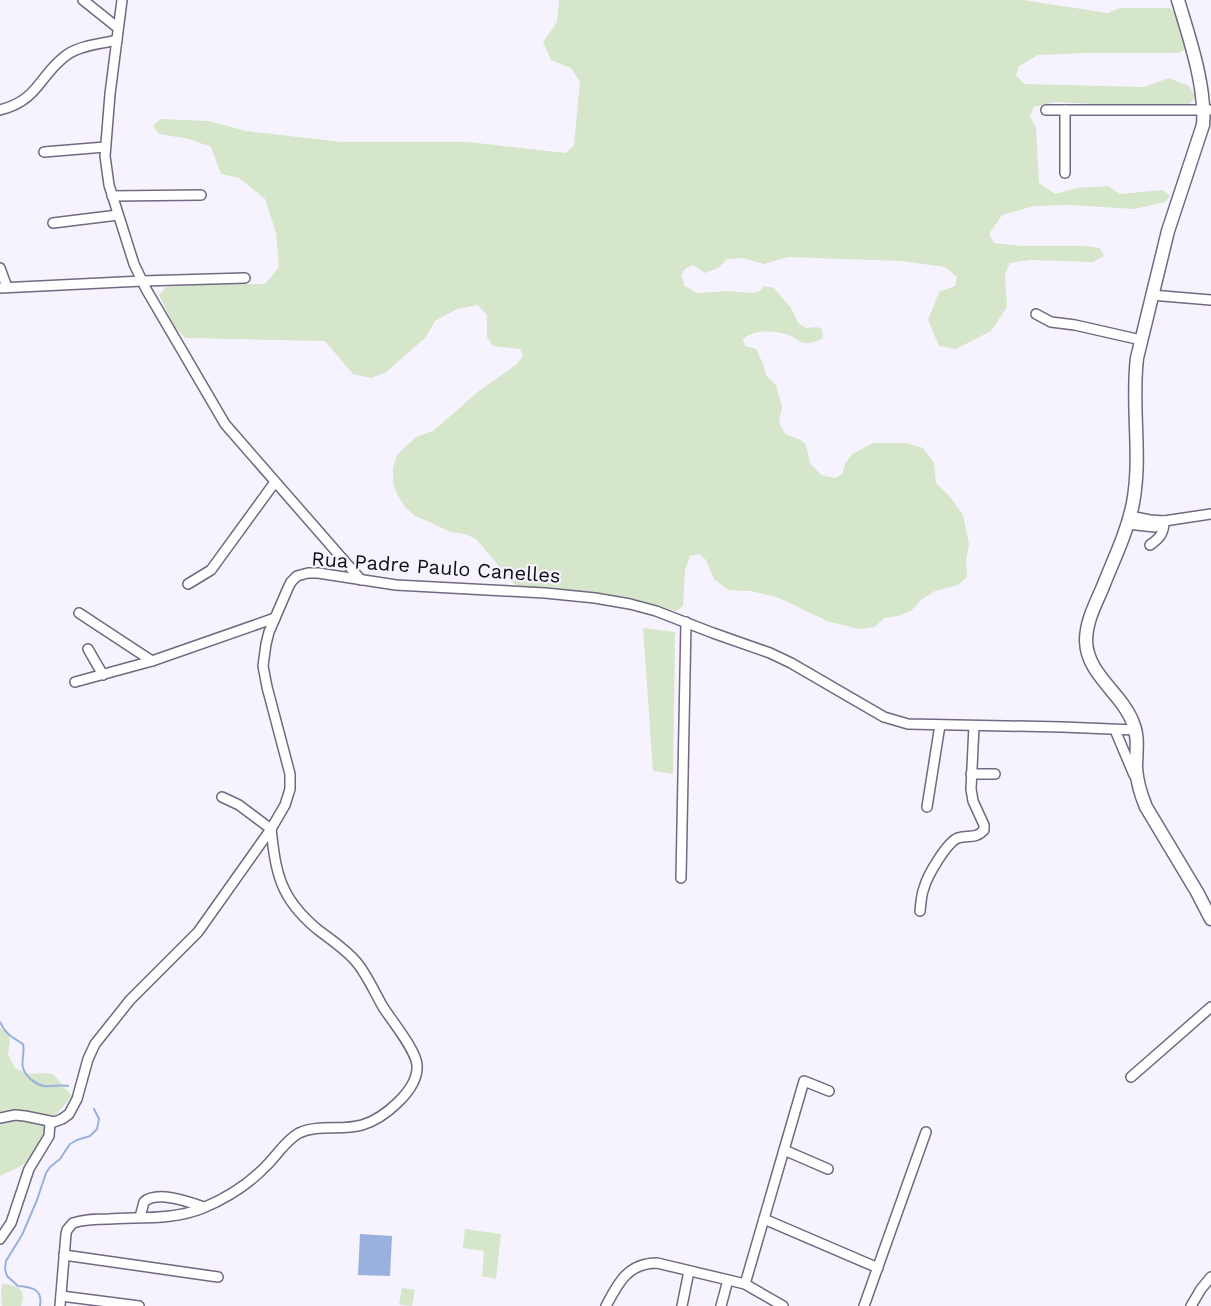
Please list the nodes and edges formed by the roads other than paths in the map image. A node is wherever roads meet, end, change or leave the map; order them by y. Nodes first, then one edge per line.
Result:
1 (83, 0) edge
2 (122, 0) edge
3 (1178, 0) edge
4 (118, 28) junction
5 (117, 40) junction
6 (0, 110) edge
7 (1046, 110) dead end
8 (1065, 110) junction
9 (1208, 110) edge
10 (105, 147) junction
11 (44, 152) dead end
12 (1065, 173) dead end
13 (201, 195) dead end
14 (112, 196) junction
15 (118, 215) junction
16 (53, 223) dead end
17 (0, 268) edge
18 (245, 278) dead end
19 (142, 281) junction
20 (4, 287) edge
21 (1151, 295) junction
22 (1211, 300) edge
23 (1036, 314) dead end
24 (1141, 340) junction
25 (275, 482) junction
26 (1211, 514) edge
27 (1128, 520) junction
28 (1164, 520) junction
29 (1150, 545) dead end
30 (361, 580) junction
31 (188, 584) dead end
32 (79, 613) dead end
33 (275, 618) junction
34 (686, 622) junction
35 (88, 649) dead end
36 (138, 651) junction
37 (152, 661) junction
38 (136, 665) junction
39 (103, 675) junction
40 (75, 682) dead end
41 (940, 725) junction
42 (974, 726) junction
43 (1115, 730) junction
44 (1135, 730) junction
45 (971, 774) junction
46 (995, 774) dead end
47 (1139, 786) junction
48 (222, 797) dead end
49 (927, 807) dead end
50 (271, 830) junction
51 (681, 878) dead end
52 (920, 911) dead end
53 (1211, 919) edge
54 (1211, 1007) edge
55 (1131, 1077) dead end
56 (829, 1091) dead end
57 (0, 1118) edge
58 (50, 1122) junction
59 (926, 1132) dead end
60 (784, 1150) junction
61 (828, 1169) dead end
62 (204, 1207) junction
63 (140, 1217) junction
64 (764, 1219) junction
65 (0, 1239) edge
66 (64, 1255) junction
67 (878, 1268) junction
68 (689, 1271) junction
69 (218, 1277) dead end
70 (1211, 1277) edge
71 (728, 1280) junction
72 (746, 1284) junction
73 (61, 1301) edge
74 (139, 1306) edge
75 (606, 1306) edge
76 (682, 1306) edge
77 (721, 1306) edge
78 (783, 1306) edge
79 (864, 1306) edge
80 (1191, 1306) edge

1 - 4 street
2 - 4 street
3 - 9 main road
4 - 5 street
5 - 6 street
5 - 10 street
7 - 8 street
8 - 9 street
8 - 12 street
9 - 21 main road
10 - 11 street
10 - 14 street
13 - 14 street
14 - 15 street
15 - 16 street
15 - 19 street
17 - 20 street
18 - 19 street
19 - 20 street
19 - 25 street
21 - 22 street
21 - 24 main road
23 - 24 street
24 - 27 main road
25 - 30 street
25 - 31 street
26 - 28 street
27 - 28 street
27 - 44 main road
28 - 29 street
30 - 33 street, Rua Padre Paulo Canelles
30 - 34 street, Rua Padre Paulo Canelles
32 - 36 street
33 - 37 street
33 - 50 street, Rua Padre Paulo Canelles
34 - 41 street, Rua Padre Paulo Canelles
34 - 51 street
35 - 39 street
36 - 37 street
36 - 38 street
37 - 38 street
38 - 39 street
39 - 40 street
41 - 42 street, Rua Padre Paulo Canelles
41 - 49 street
42 - 43 street, Rua Padre Paulo Canelles
42 - 45 street
43 - 44 street, Rua Padre Paulo Canelles
43 - 47 street
44 - 47 main road
45 - 46 street
45 - 52 street
47 - 53 main road
48 - 50 street
50 - 58 street, Rua Padre Paulo Canelles
50 - 62 street
54 - 55 street
56 - 60 street
57 - 58 street
58 - 65 street
59 - 67 street
60 - 61 street
60 - 64 street
62 - 63 street
62 - 63 street
63 - 66 street
64 - 67 street
64 - 72 street
66 - 69 street
66 - 73 street
67 - 79 street
68 - 71 street
68 - 75 street
68 - 76 street
70 - 80 street
71 - 72 street
71 - 77 street
72 - 78 street
73 - 74 street

